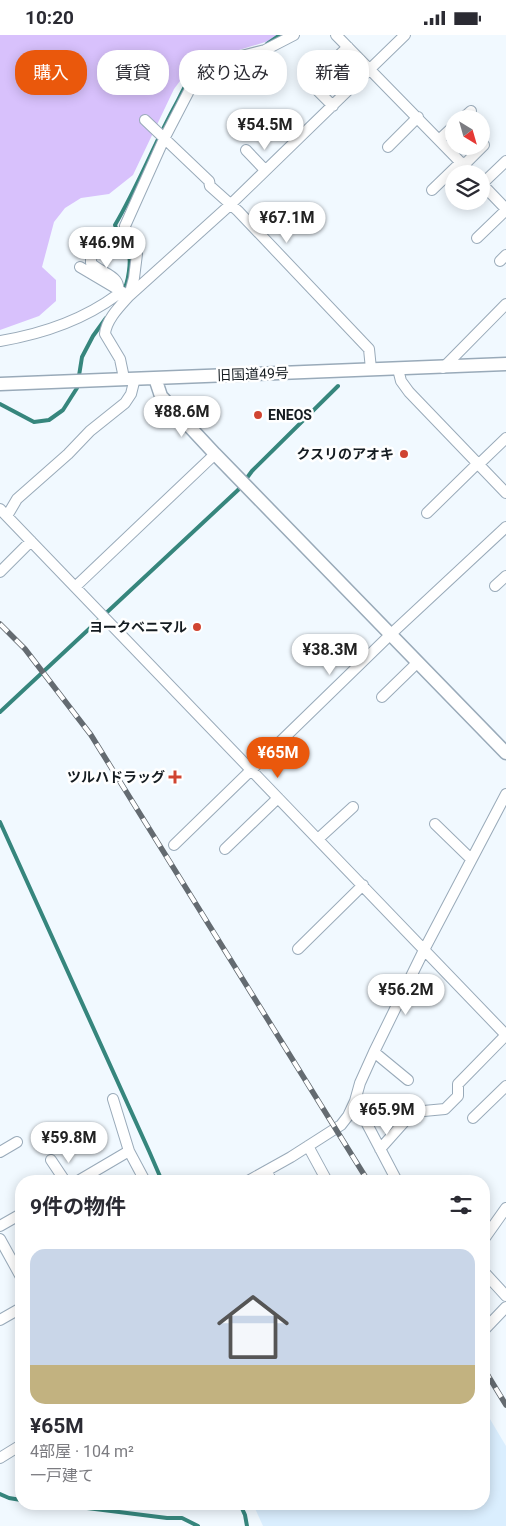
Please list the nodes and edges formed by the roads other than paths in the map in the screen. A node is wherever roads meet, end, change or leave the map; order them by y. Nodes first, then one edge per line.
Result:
1 (294, 35) edge
2 (336, 35) edge
3 (406, 35) edge
4 (348, 47) junction
5 (345, 50) edge
6 (371, 69) junction
7 (322, 95) edge
8 (333, 106) junction
9 (418, 117) junction
10 (146, 120) dead end
11 (445, 135) edge
12 (164, 139) junction
13 (439, 140) junction
14 (388, 147) dead end
15 (246, 150) dead end
16 (472, 155) edge
17 (506, 161) edge
18 (462, 163) junction
19 (265, 170) junction
20 (490, 176) edge
21 (432, 190) dead end
22 (490, 193) edge
23 (231, 204) junction
24 (506, 210) edge
25 (477, 238) dead end
26 (94, 251) dead end
27 (80, 267) dead end
28 (124, 293) junction
29 (506, 304) edge
30 (0, 341) edge
31 (506, 365) edge
32 (443, 368) junction
33 (371, 369) junction
34 (398, 369) junction
35 (129, 378) junction
36 (155, 378) junction
37 (0, 384) edge
38 (506, 439) edge
39 (215, 454) junction
40 (479, 464) junction
41 (506, 493) edge
42 (3, 513) edge
43 (427, 513) dead end
44 (506, 527) edge
45 (31, 541) junction
46 (0, 572) edge
47 (506, 576) edge
48 (495, 586) dead end
49 (75, 587) junction
50 (391, 634) junction
51 (418, 662) junction
52 (382, 697) dead end
53 (506, 753) edge
54 (251, 770) junction
55 (506, 794) edge
56 (278, 798) junction
57 (353, 807) dead end
58 (435, 824) dead end
59 (318, 839) junction
60 (174, 845) dead end
61 (225, 849) dead end
62 (471, 859) junction
63 (362, 885) junction
64 (298, 949) dead end
65 (424, 950) junction
66 (374, 1052) junction
67 (408, 1080) dead end
68 (506, 1086) edge
69 (113, 1099) dead end
70 (355, 1101) junction
71 (473, 1117) dead end
72 (17, 1142) dead end
73 (308, 1146) junction
74 (380, 1149) junction
75 (129, 1151) junction
76 (0, 1152) edge
77 (52, 1160) dead end
78 (266, 1171) junction
79 (61, 1175) edge
80 (88, 1175) edge
81 (142, 1175) edge
82 (260, 1175) edge
83 (268, 1175) edge
84 (324, 1175) edge
85 (394, 1175) edge
86 (506, 1208) edge
87 (15, 1217) edge
88 (0, 1226) edge
89 (490, 1231) edge
90 (0, 1239) edge
91 (15, 1266) edge
92 (490, 1279) edge
93 (506, 1296) edge
94 (506, 1307) edge
95 (15, 1311) edge
96 (0, 1320) edge
97 (490, 1324) edge
98 (15, 1449) edge
99 (0, 1458) edge

1 - 12 street
2 - 4 street
3 - 6 street
4 - 5 street
4 - 6 street
6 - 8 street
6 - 9 street
7 - 8 street
8 - 19 street
9 - 13 street
9 - 14 street
10 - 12 street
11 - 13 street
12 - 23 street
12 - 28 street
13 - 18 street
15 - 19 street
16 - 18 street
17 - 20 street
18 - 21 street
19 - 23 street
22 - 24 street
23 - 28 street
23 - 33 street
24 - 25 street
26 - 28 street
27 - 28 street
28 - 30 street
28 - 35 street
29 - 32 street
31 - 32 street, 旧国道49号
32 - 34 street, 旧国道49号
33 - 34 street, 旧国道49号
33 - 36 street, 旧国道49号
34 - 40 street
35 - 36 street, 旧国道49号
35 - 37 street, 旧国道49号
35 - 42 street
36 - 39 street
38 - 40 street
39 - 49 street
39 - 50 street
40 - 41 street
40 - 43 street
42 - 45 street
44 - 50 street
45 - 46 street
45 - 49 street
47 - 48 street
49 - 54 street
50 - 51 street
50 - 54 street
51 - 52 street
51 - 53 street
54 - 56 street
54 - 60 street
55 - 62 street
56 - 59 street
56 - 61 street
57 - 59 street
58 - 62 street
59 - 63 street
62 - 65 street
63 - 64 street
63 - 65 street
65 - 66 street
65 - 74 street
66 - 67 street
66 - 70 street
68 - 71 street
69 - 75 street
70 - 73 street
70 - 74 street
72 - 76 street
73 - 78 street
73 - 84 street
74 - 85 street
75 - 80 street
75 - 81 street
77 - 79 street
78 - 82 street
78 - 83 street
86 - 89 street
87 - 88 street
90 - 91 street
92 - 93 street
94 - 97 street
95 - 96 street
98 - 99 street

